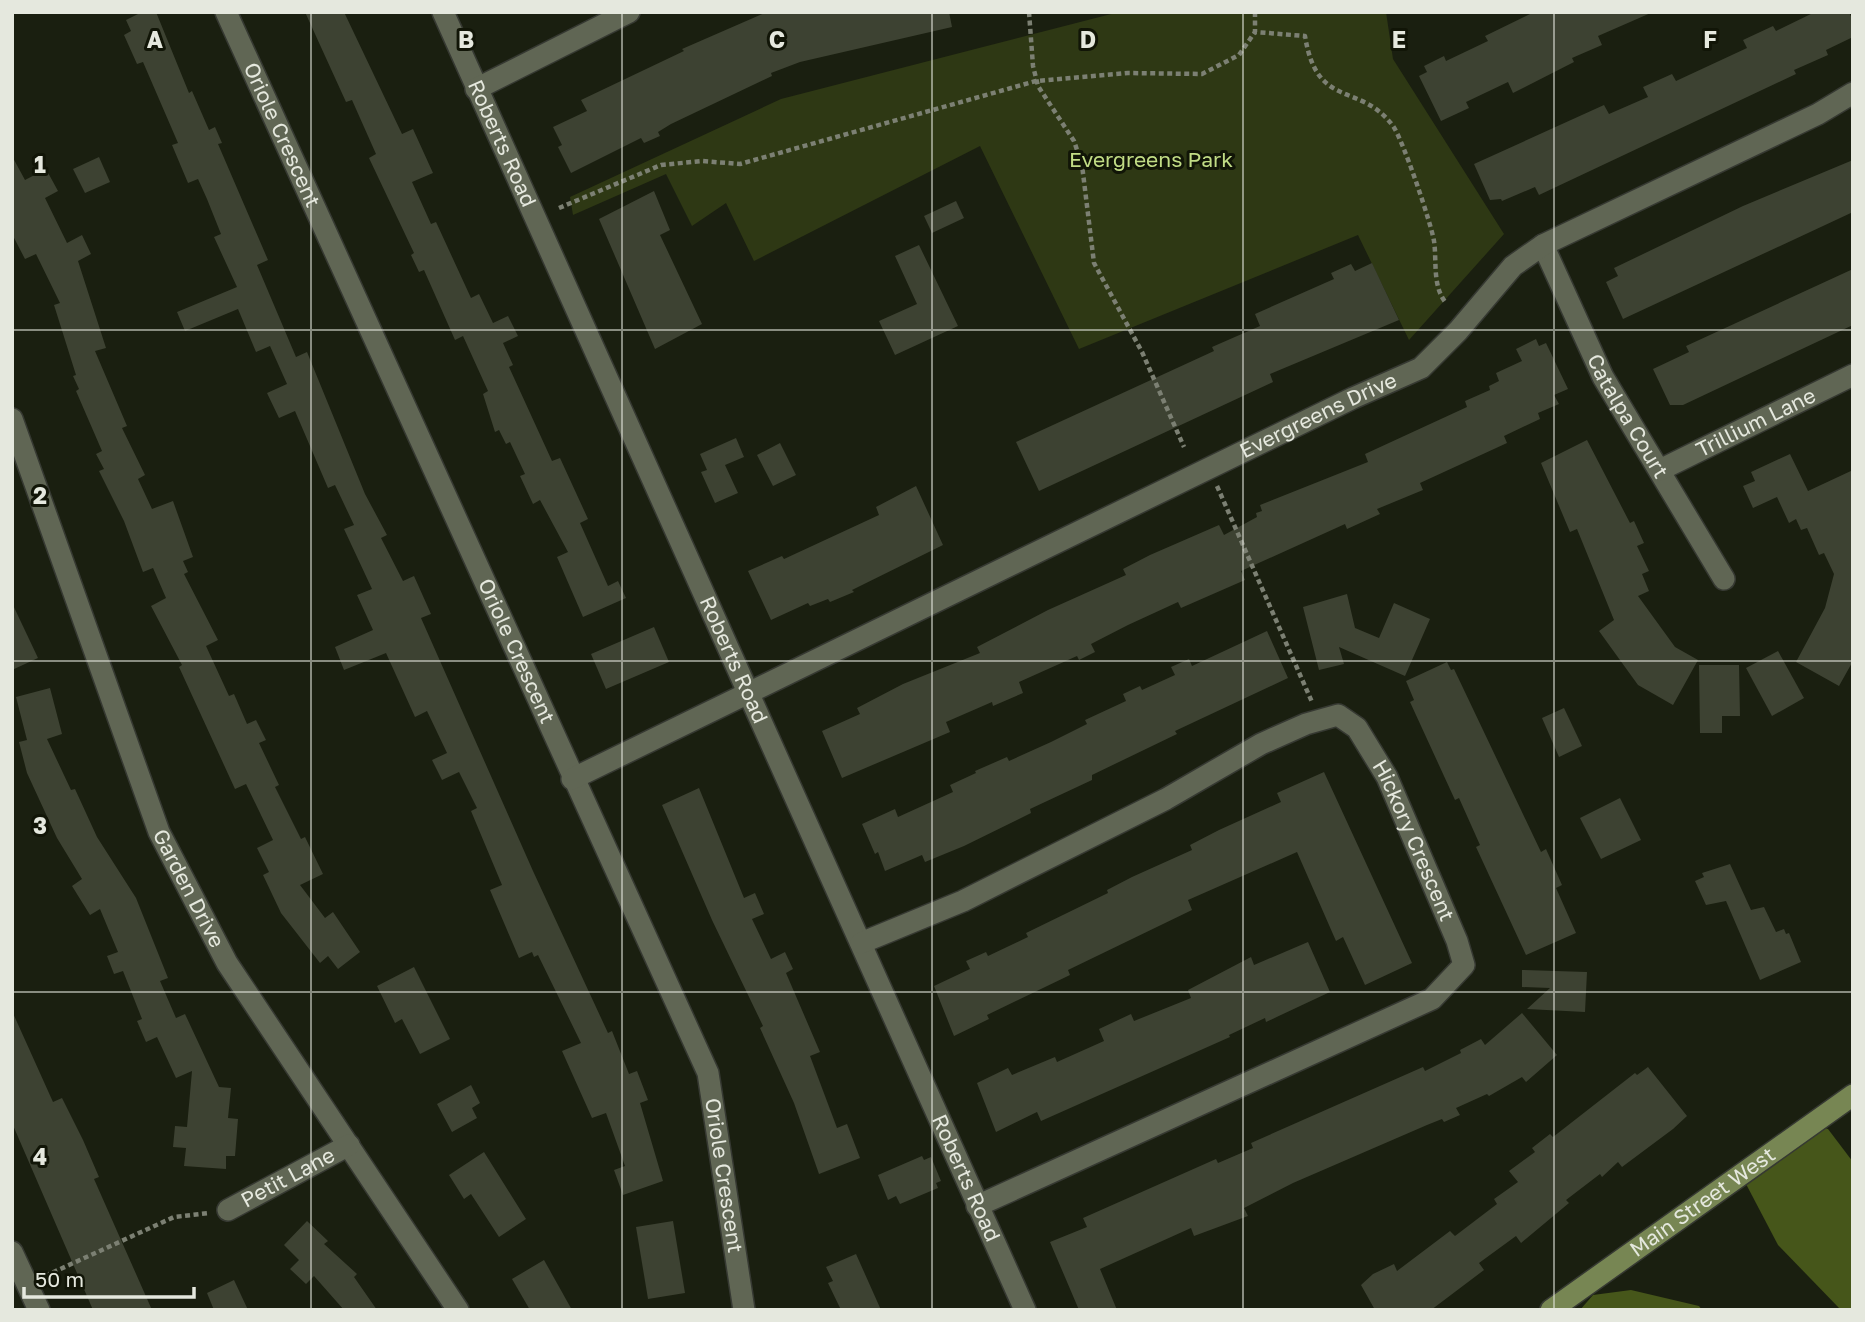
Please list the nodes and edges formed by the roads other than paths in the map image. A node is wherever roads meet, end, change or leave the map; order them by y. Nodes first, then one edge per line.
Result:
1 (226, 12) edge
2 (443, 12) edge
3 (629, 12) edge
4 (476, 89) junction
5 (1853, 93) edge
6 (1543, 245) junction
7 (1853, 375) edge
8 (12, 419) edge
9 (1660, 470) junction
10 (1724, 579) dead end
11 (748, 692) junction
12 (572, 779) junction
13 (861, 943) junction
14 (1853, 1095) edge
15 (349, 1145) junction
16 (977, 1206) junction
17 (228, 1210) road end
18 (12, 1252) edge
19 (38, 1310) edge
20 (458, 1310) edge
21 (744, 1310) edge
22 (1025, 1310) edge
23 (1551, 1310) edge

1 - 12 street, Oriole Crescent
2 - 4 street, Roberts Road
3 - 4 street
4 - 11 street, Roberts Road
5 - 6 street, Evergreens Drive
6 - 9 street, Catalpa Court
6 - 11 street, Evergreens Drive
7 - 9 street, Trillium Lane
8 - 15 street, Garden Drive
9 - 10 street, Catalpa Court
11 - 12 street, Evergreens Drive
11 - 13 street, Roberts Road
12 - 21 street, Oriole Crescent
13 - 16 street, Roberts Road
13 - 16 street, Hickory Crescent
14 - 23 main road, Main Street West
15 - 17 street, Petit Lane
15 - 20 street, Garden Drive
16 - 22 street, Roberts Road
18 - 19 street

